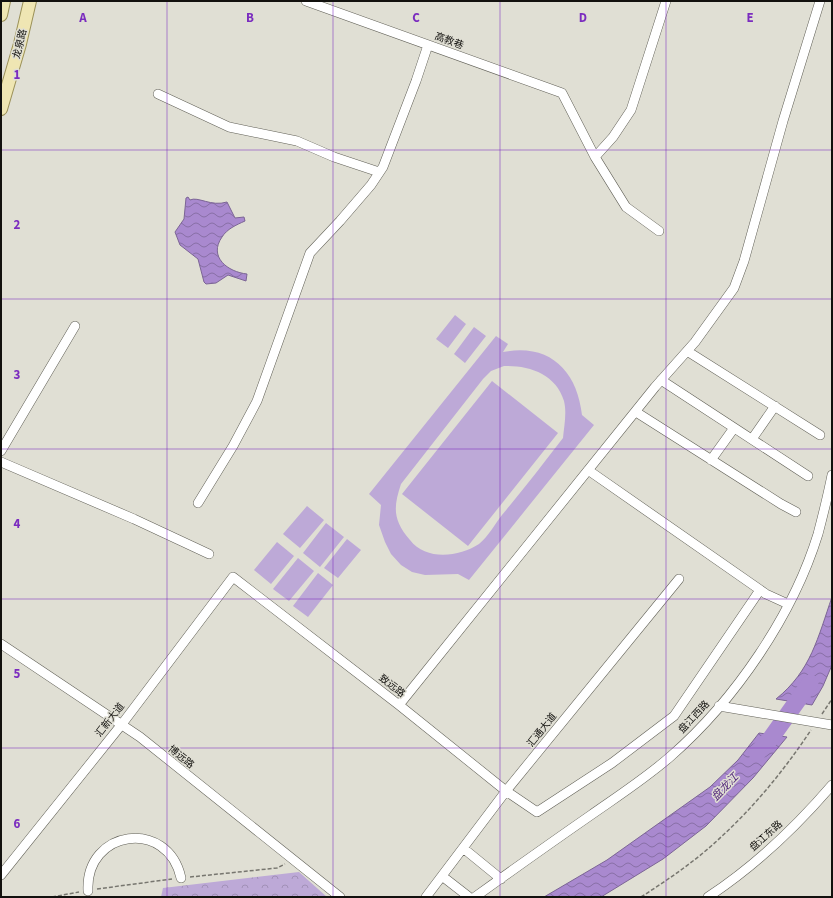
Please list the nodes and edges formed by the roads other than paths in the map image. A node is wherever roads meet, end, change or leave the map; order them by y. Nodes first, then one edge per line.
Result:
1 (4, 1) edge
2 (30, 1) edge
3 (306, 1) edge
4 (666, 1) edge
5 (820, 1) edge
6 (1, 15) edge
7 (428, 45) junction
8 (158, 94) dead end
9 (1, 109) edge
10 (595, 157) junction
11 (379, 172) junction
12 (660, 231) dead end
13 (75, 326) dead end
14 (686, 351) junction
15 (661, 380) junction
16 (775, 406) junction
17 (636, 412) junction
18 (734, 428) junction
19 (820, 435) dead end
20 (752, 439) junction
21 (1, 451) edge
22 (711, 460) junction
23 (1, 462) edge
24 (588, 470) junction
25 (832, 475) edge
26 (808, 476) dead end
27 (198, 503) dead end
28 (796, 512) dead end
29 (209, 554) dead end
30 (233, 577) joint
31 (679, 579) dead end
32 (760, 590) junction
33 (788, 604) junction
34 (1, 644) edge
35 (399, 705) junction
36 (719, 706) junction
37 (122, 724) junction
38 (832, 725) edge
39 (832, 785) edge
40 (506, 791) junction
41 (463, 848) junction
42 (1, 874) edge
43 (442, 876) junction
44 (181, 878) dead end
45 (501, 878) junction
46 (88, 891) dead end
47 (340, 897) edge
48 (426, 897) edge
49 (469, 897) edge
50 (475, 897) edge
51 (708, 897) edge

1 - 6 main road
2 - 9 main road, 龙泉路
3 - 7 street, 高教巷
4 - 10 street
5 - 14 street
7 - 10 street, 高教巷
7 - 11 street
8 - 11 street
10 - 12 street
11 - 27 street
13 - 21 street
14 - 15 street
14 - 16 street
15 - 17 street
15 - 18 street
16 - 19 street
16 - 20 street
17 - 22 street
17 - 24 street
18 - 20 street
18 - 22 street
20 - 26 street
22 - 28 street
23 - 29 street
24 - 32 street
24 - 35 street
25 - 33 street, 盘江西路
30 - 35 street, 致远路
30 - 37 street, 汇新大道
31 - 40 street, 汇通大道
32 - 33 street
32 - 40 street, 致远路
33 - 36 street, 盘江西路
34 - 37 street, 博远路
35 - 40 street, 致远路
36 - 38 street
36 - 45 street, 盘江西路
37 - 42 street, 汇新大道
37 - 47 street, 博远路
39 - 51 street, 盘江东路
40 - 41 street, 汇通大道
41 - 43 street, 汇通大道
41 - 45 street
43 - 48 street, 汇通大道
43 - 49 street
44 - 46 street
45 - 50 street, 盘江西路

